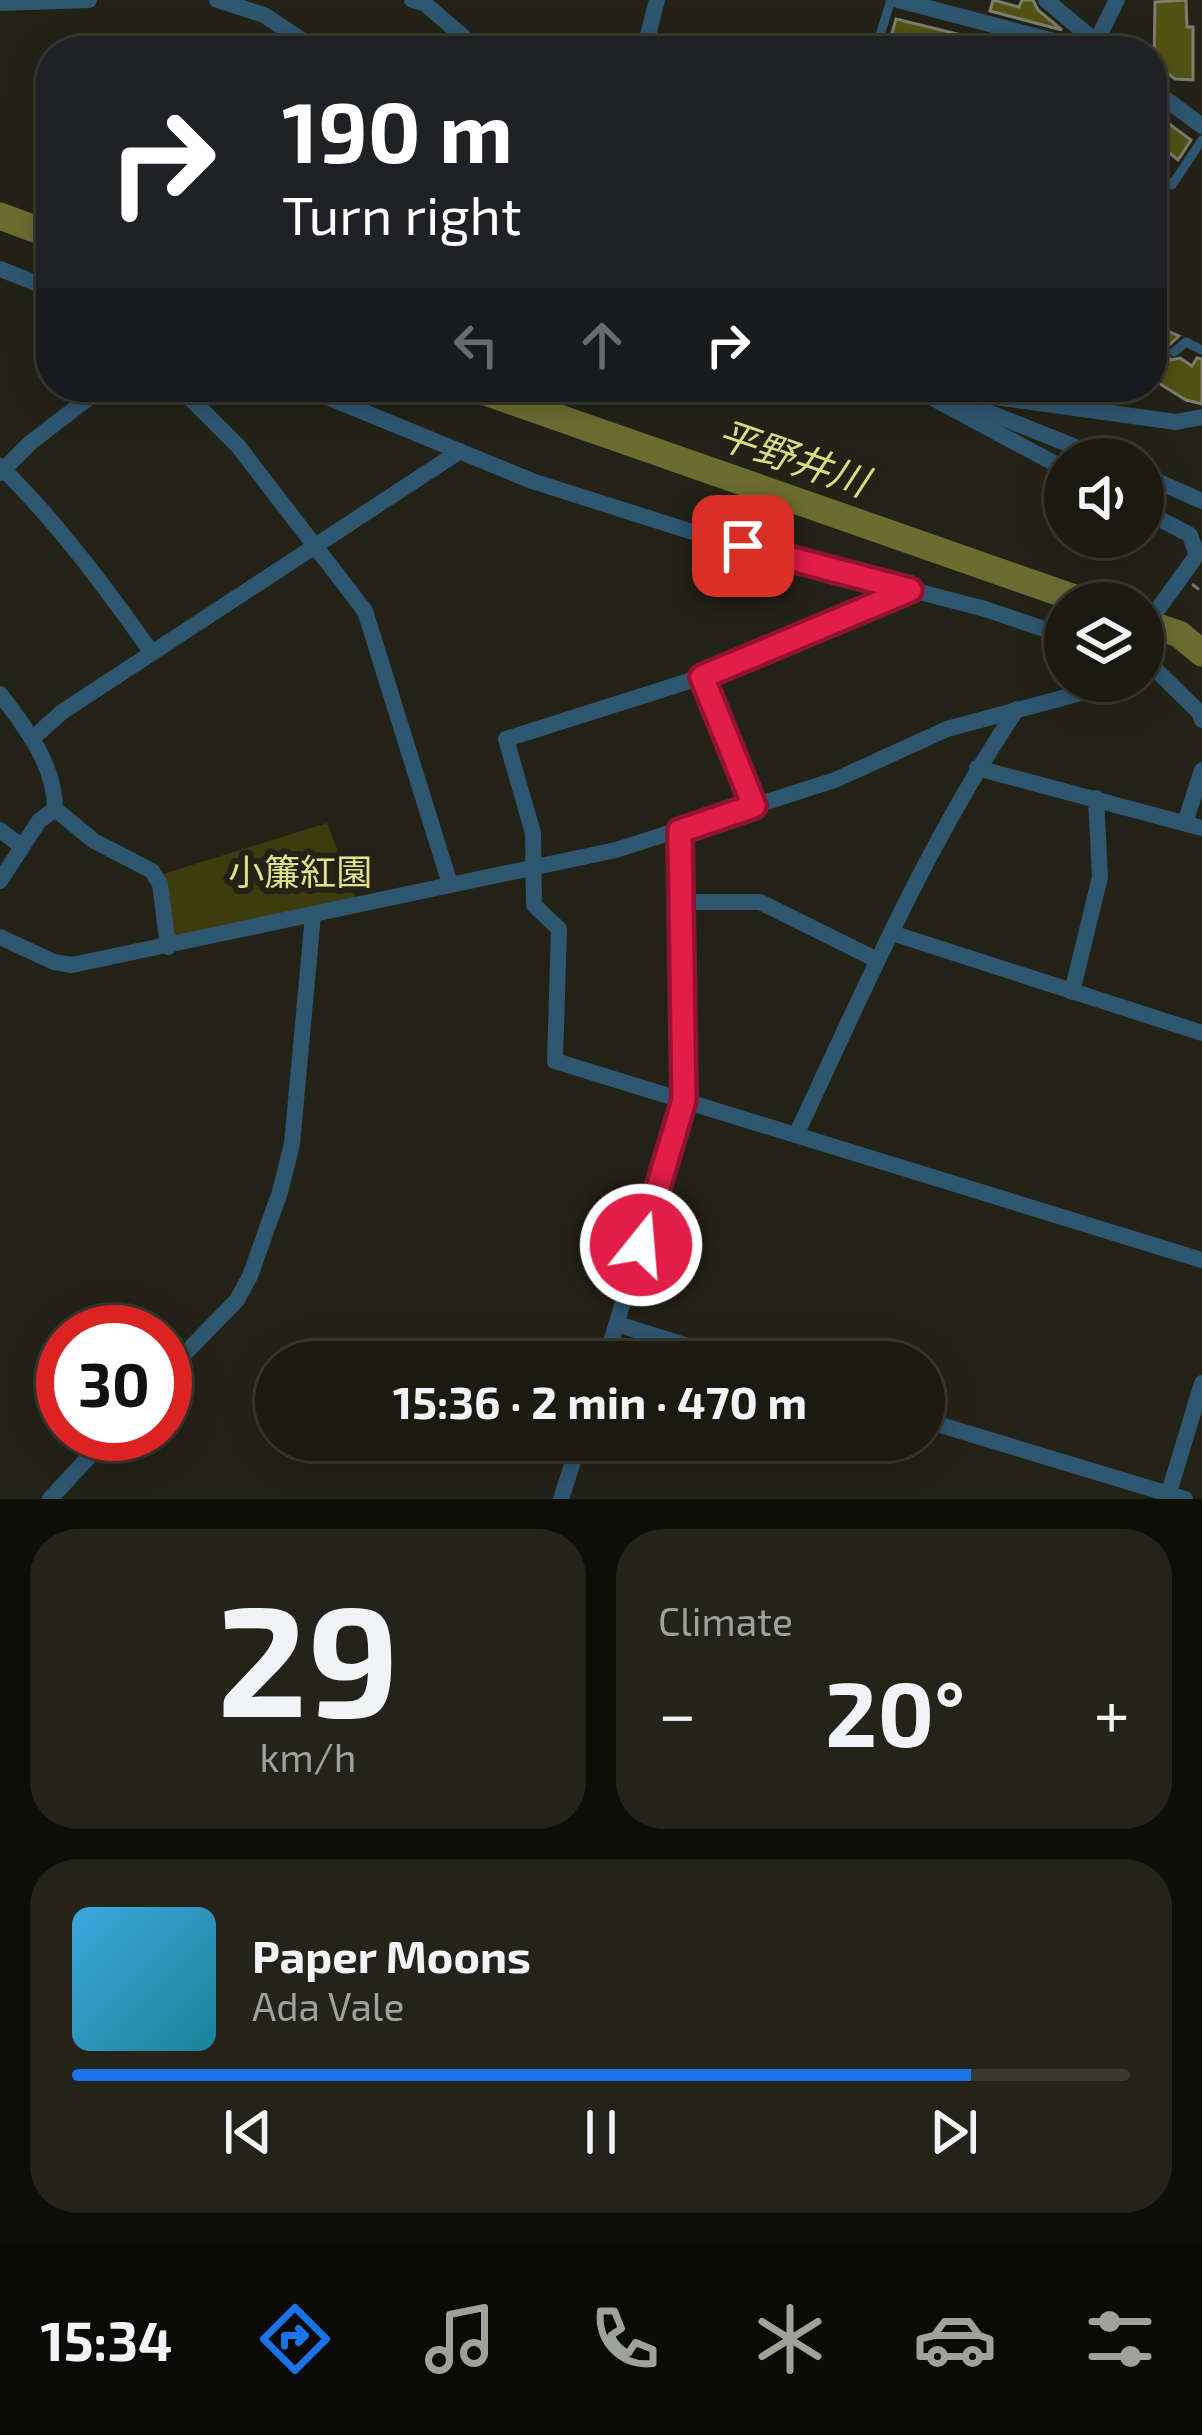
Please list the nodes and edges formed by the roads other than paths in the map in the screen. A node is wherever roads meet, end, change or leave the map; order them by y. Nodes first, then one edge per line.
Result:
1 (89, 0) edge
2 (217, 0) edge
3 (412, 0) edge
4 (657, 0) edge
5 (895, 0) edge
6 (1046, 0) edge
7 (1117, 0) edge
8 (238, 2) edge
9 (0, 3) edge
10 (295, 36) edge
11 (462, 36) edge
12 (648, 36) edge
13 (881, 36) edge
14 (1044, 36) edge
15 (1081, 36) edge
16 (1099, 36) edge
17 (1167, 99) edge
18 (1202, 126) edge
19 (1202, 140) edge
20 (1167, 182) edge
21 (0, 269) edge
22 (36, 283) edge
23 (1202, 350) edge
24 (1174, 352) dead end
25 (83, 402) edge
26 (194, 402) edge
27 (340, 402) edge
28 (940, 402) edge
29 (967, 402) edge
30 (1031, 402) edge
31 (964, 403) joint
32 (1202, 417) edge
33 (1052, 438) edge
34 (460, 451) junction
35 (1044, 458) edge
36 (1, 470) edge
37 (1164, 484) edge
38 (1202, 501) edge
39 (1164, 521) edge
40 (315, 548) junction
41 (1200, 555) edge
42 (910, 590) junction
43 (1164, 600) edge
44 (1044, 630) edge
45 (152, 652) junction
46 (702, 677) junction
47 (1164, 678) edge
48 (0, 694) edge
49 (1047, 702) edge
50 (1017, 710) junction
51 (1202, 720) edge
52 (33, 738) junction
53 (977, 769) junction
54 (1202, 770) edge
55 (1096, 798) junction
56 (754, 806) junction
57 (55, 809) junction
58 (1194, 826) edge
59 (0, 830) edge
60 (680, 831) junction
61 (21, 846) junction
62 (533, 865) junction
63 (0, 881) edge
64 (450, 884) junction
65 (684, 902) junction
66 (313, 915) junction
67 (892, 933) junction
68 (0, 937) edge
69 (168, 947) junction
70 (878, 960) junction
71 (1072, 992) junction
72 (1202, 1033) edge
73 (684, 1100) junction
74 (796, 1133) junction
75 (1202, 1260) edge
76 (617, 1324) junction
77 (611, 1341) edge
78 (672, 1341) edge
79 (192, 1347) edge
80 (1202, 1384) edge
81 (945, 1427) edge
82 (85, 1461) edge
83 (573, 1461) edge
84 (1173, 1498) edge
85 (50, 1499) edge
86 (561, 1499) edge

1 - 9 street
2 - 8 street
3 - 11 street
4 - 12 street
5 - 13 lane
5 - 14 street
6 - 15 street
7 - 16 street
8 - 10 street
17 - 18 street
19 - 20 lane
21 - 22 street
23 - 24 lane
25 - 36 street
26 - 40 street
27 - 34 street
28 - 35 street
29 - 31 street
30 - 32 street
31 - 33 street
34 - 40 street
34 - 42 street
36 - 45 street
37 - 38 street
39 - 41 street
40 - 45 street
40 - 64 street
41 - 43 street
42 - 44 street
42 - 46 street
45 - 52 street
46 - 56 street
46 - 62 street
47 - 51 street
48 - 52 street
49 - 50 street
50 - 53 street
50 - 56 street
52 - 57 street
53 - 55 street
53 - 67 street
54 - 58 street
55 - 58 street
55 - 71 street
56 - 60 street
57 - 61 street
57 - 69 street
59 - 61 street
60 - 62 street
60 - 65 street
61 - 63 street
62 - 64 street
62 - 73 street
64 - 66 street
65 - 70 street
65 - 73 street
66 - 69 street
66 - 79 street
67 - 70 street
67 - 71 street
68 - 69 street
70 - 74 street
71 - 72 street
73 - 74 street
73 - 76 street
74 - 75 street
76 - 77 street
76 - 78 street
80 - 84 street
81 - 84 street
82 - 85 street
83 - 86 street

